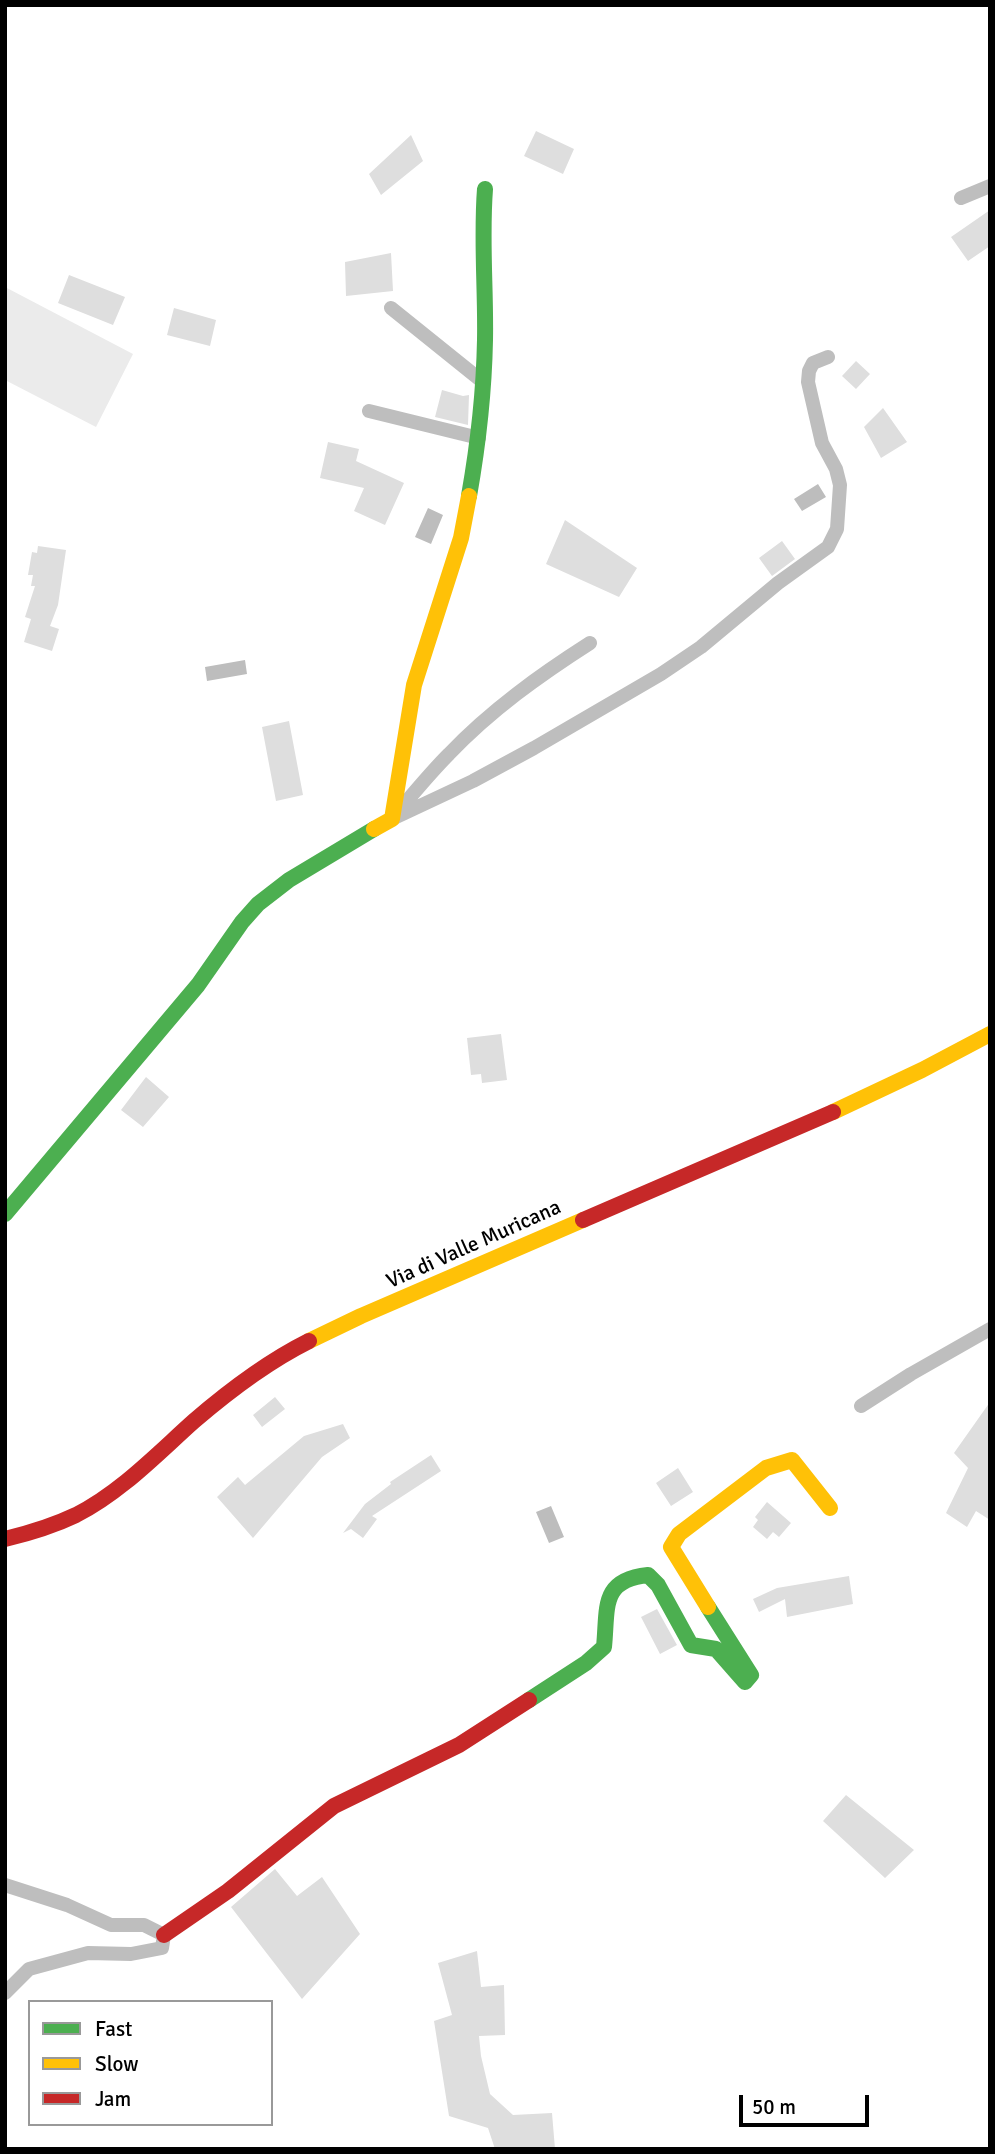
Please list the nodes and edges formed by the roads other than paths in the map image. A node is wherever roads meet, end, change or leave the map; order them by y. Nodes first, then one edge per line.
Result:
1 (990, 186) edge
2 (485, 189) dead end
3 (961, 198) dead end
4 (391, 308) dead end
5 (828, 357) dead end
6 (483, 382) junction
7 (369, 411) dead end
8 (479, 438) junction
9 (590, 643) dead end
10 (392, 819) junction
11 (990, 1034) edge
12 (5, 1214) edge
13 (990, 1329) edge
14 (861, 1406) dead end
15 (830, 1508) dead end
16 (5, 1539) edge
17 (5, 1885) edge
18 (164, 1935) junction
19 (5, 1993) edge

1 - 3 street
2 - 6 street
4 - 6 street
5 - 10 street
6 - 8 street
7 - 8 street
8 - 10 street
9 - 10 street
10 - 12 street
11 - 16 street, Via di Valle Muricana
13 - 14 street
15 - 18 street
17 - 18 street
18 - 19 street

